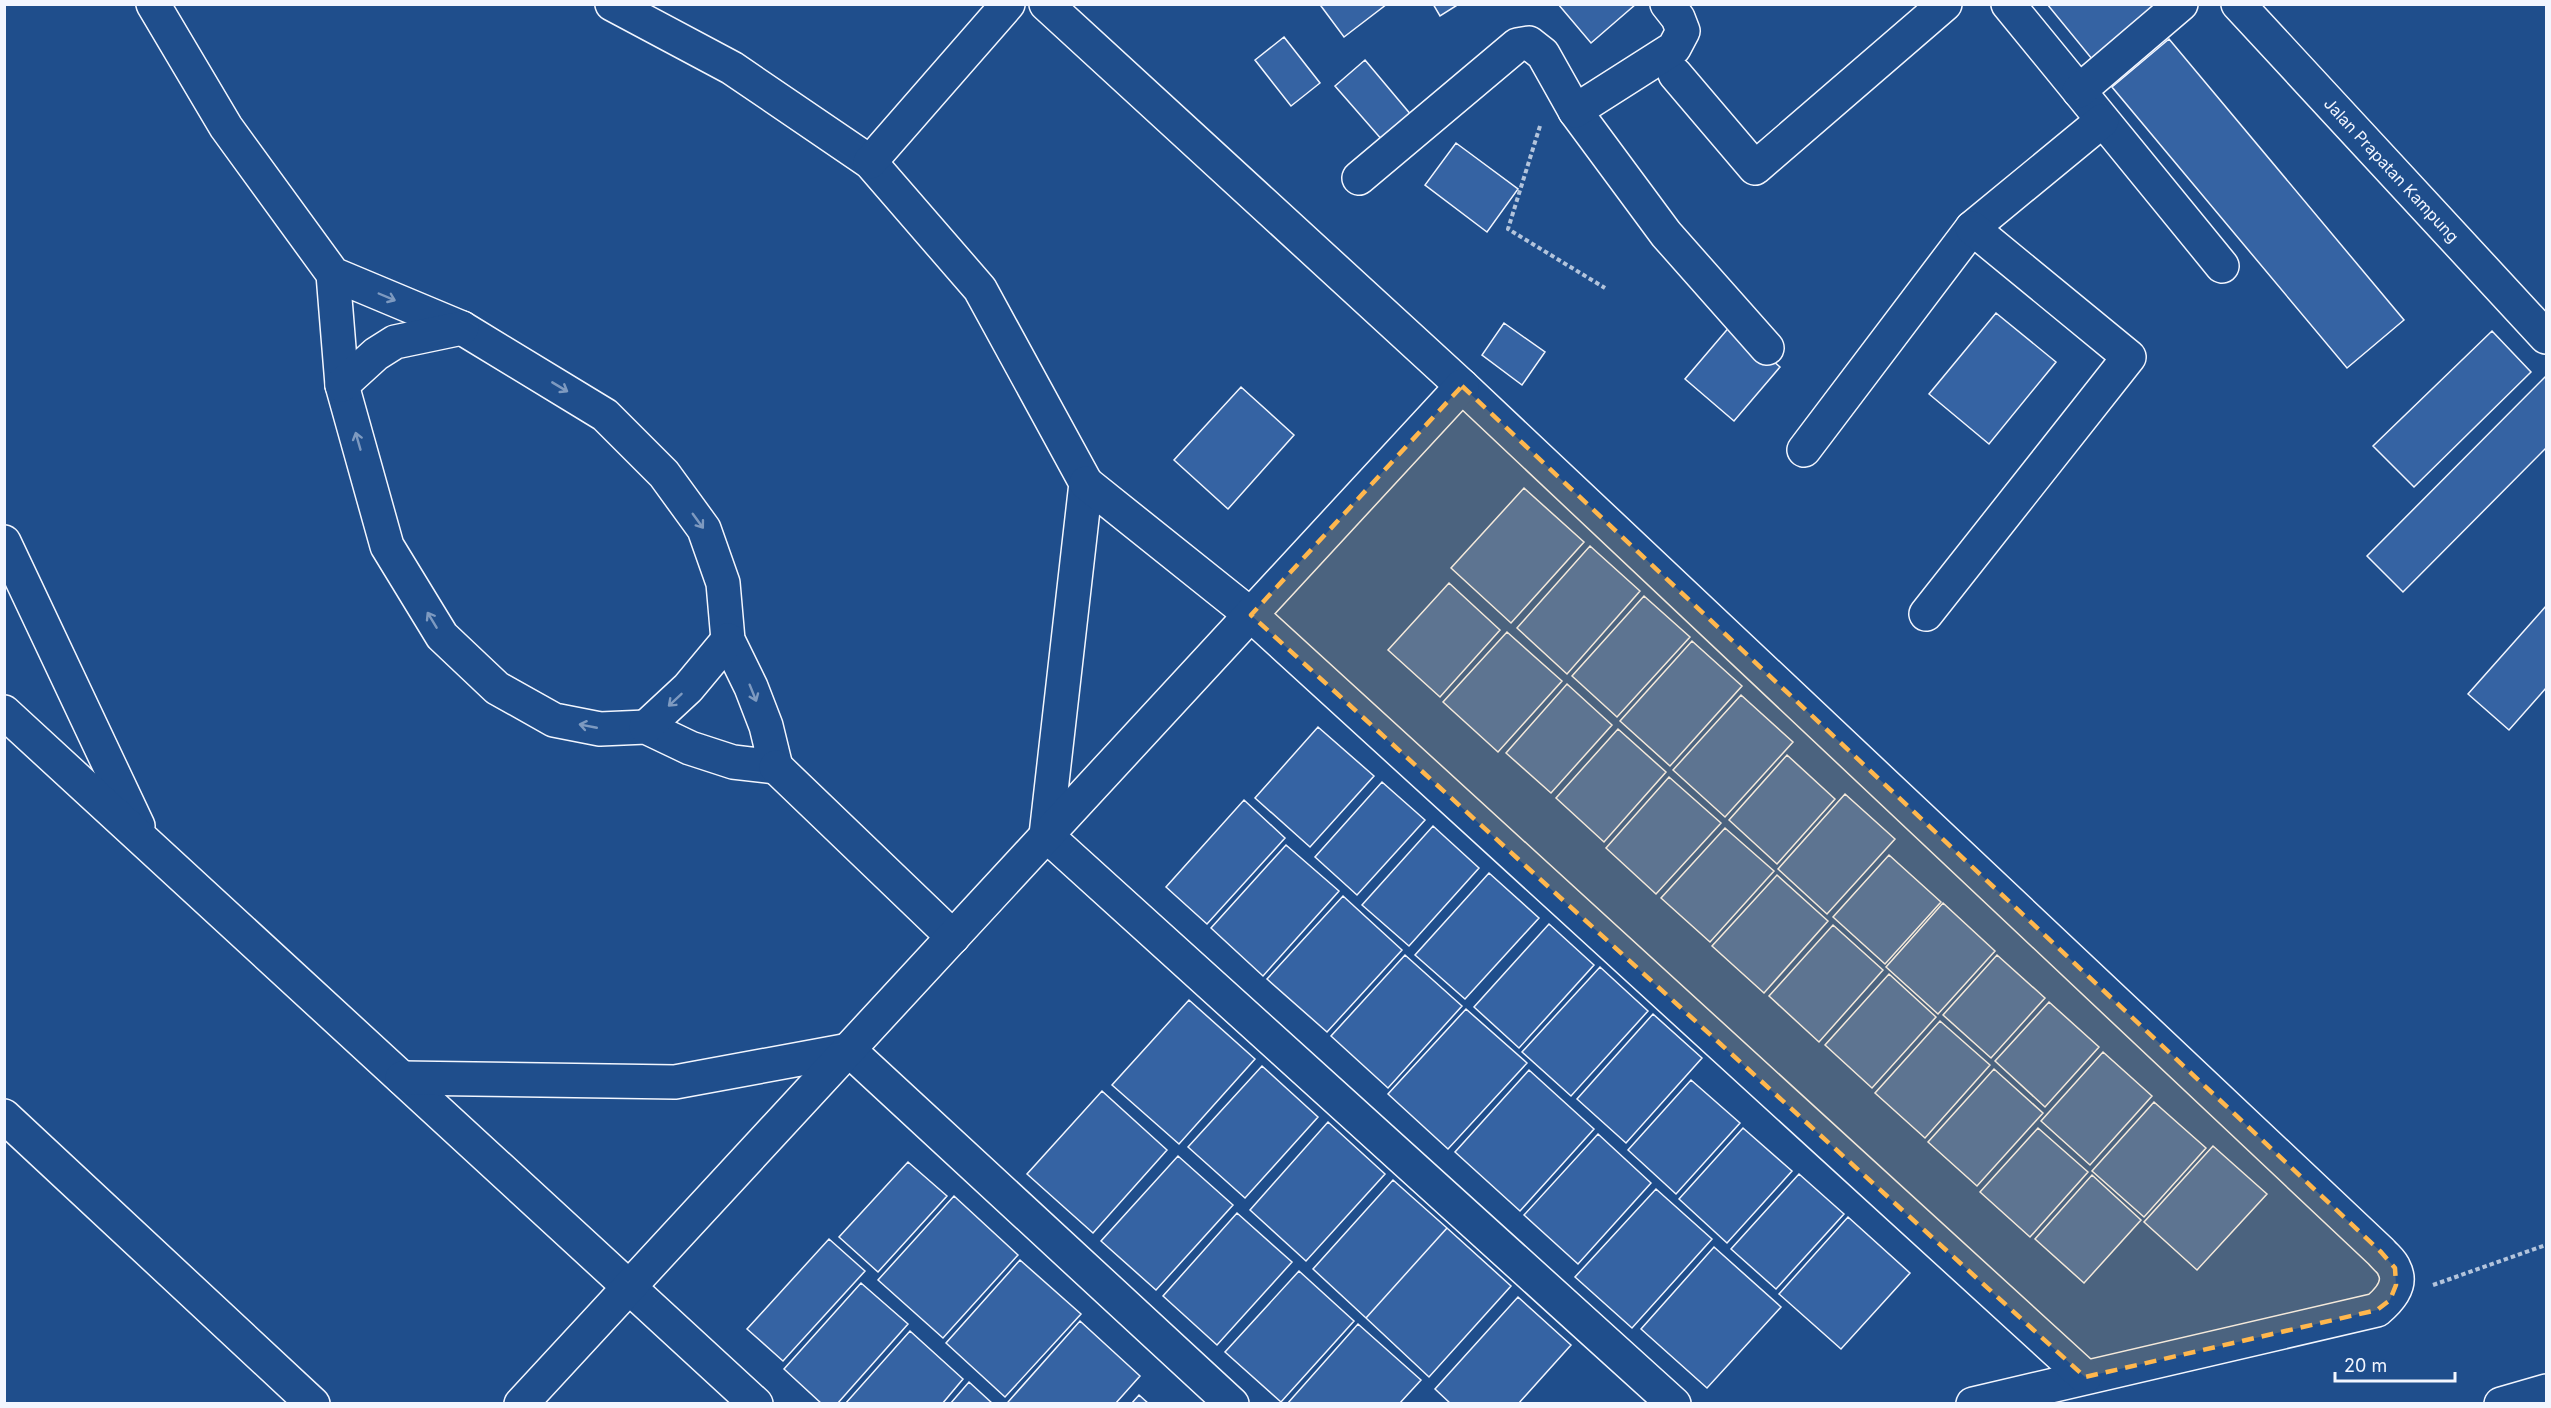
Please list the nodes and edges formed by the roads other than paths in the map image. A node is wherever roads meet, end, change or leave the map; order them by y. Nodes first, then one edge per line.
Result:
1 (153, 4) edge
2 (612, 4) edge
3 (1008, 4) edge
4 (1046, 4) edge
5 (1667, 4) edge
6 (1945, 4) edge
7 (2008, 4) edge
8 (2181, 4) edge
9 (2238, 4) edge
10 (1674, 74) dead end
11 (2079, 91) junction
12 (1575, 111) junction
13 (2103, 121) junction
14 (870, 162) junction
15 (1359, 178) dead end
16 (1972, 228) junction
17 (2222, 266) dead end
18 (333, 274) junction
19 (462, 328) junction
20 (2547, 337) edge
21 (1767, 348) dead end
22 (342, 385) junction
23 (1462, 386) junction
24 (1804, 450) dead end
25 (1086, 483) junction
26 (5, 545) edge
27 (1926, 614) dead end
28 (1251, 615) junction
29 (728, 640) junction
30 (4, 712) edge
31 (646, 727) junction
32 (776, 767) junction
33 (1046, 836) junction
34 (146, 842) junction
35 (953, 937) junction
36 (849, 1050) junction
37 (402, 1078) junction
38 (4, 1116) edge
39 (630, 1287) junction
40 (2085, 1377) junction
41 (2547, 1391) edge
42 (313, 1404) edge
43 (521, 1404) edge
44 (756, 1404) edge
45 (1232, 1404) edge
46 (1674, 1404) edge
47 (1973, 1404) edge
48 (2501, 1404) edge

1 - 18 street
2 - 14 street
3 - 14 street
4 - 23 street
5 - 12 street
6 - 10 street
7 - 11 street
8 - 11 street
9 - 20 street, Jalan Prapatan Kampung
11 - 13 street
12 - 15 street
12 - 21 street
13 - 16 street
13 - 17 street
14 - 25 street
16 - 24 street
16 - 27 street
18 -> 19 street
18 - 22 street
19 - 22 street
19 -> 29 street
31 -> 22 street
23 - 28 street
23 - 40 street
25 - 28 street
25 - 33 street
26 - 34 street
28 - 33 street
28 - 40 street
29 -> 31 street
29 -> 32 street
30 - 34 street
31 - 32 street
32 - 35 street
33 - 35 street
33 - 46 street
34 - 37 street
35 - 36 street
36 - 37 street
36 - 39 street
36 - 45 street
37 - 39 street
38 - 42 street
39 - 43 street
39 - 44 street
40 - 47 street
41 - 48 street

